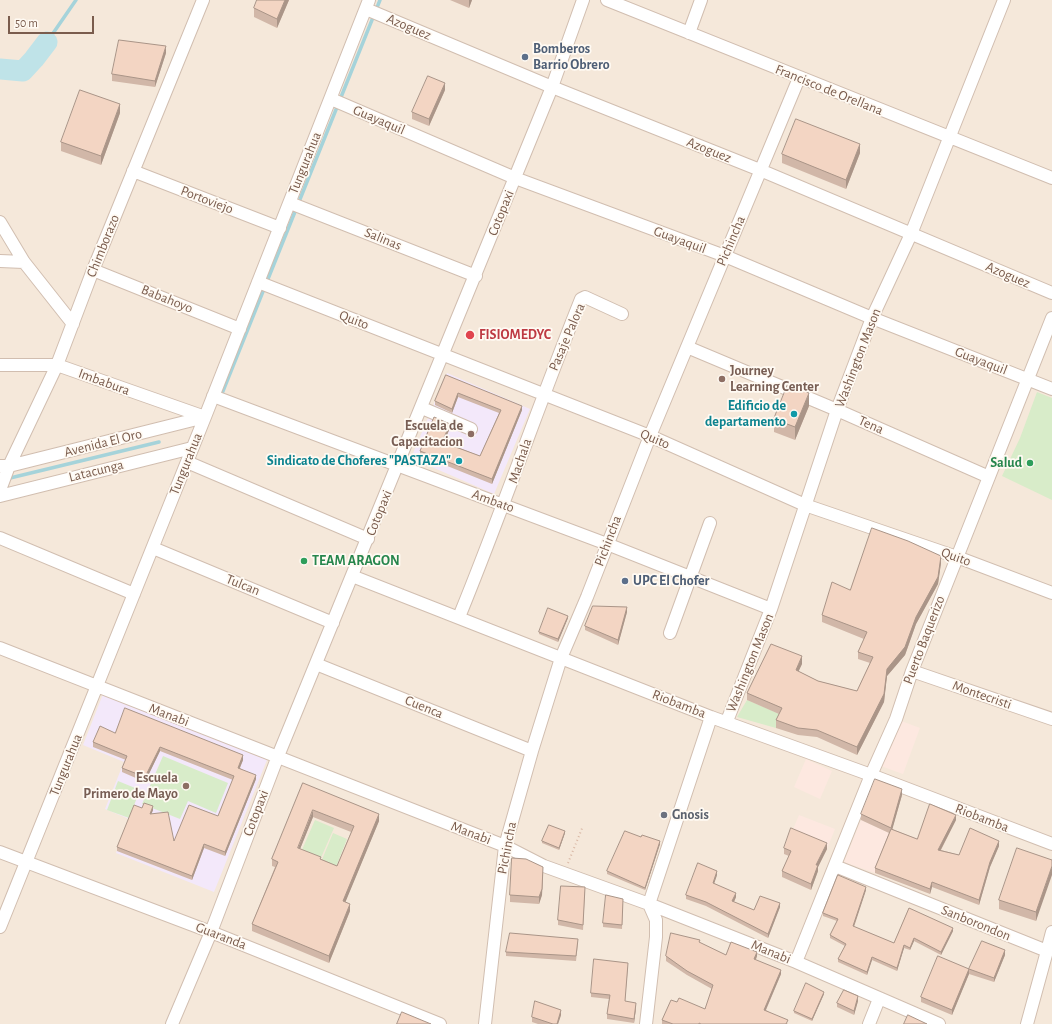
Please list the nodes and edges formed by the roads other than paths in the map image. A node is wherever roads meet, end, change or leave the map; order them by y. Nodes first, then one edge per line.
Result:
1 (203, 0) edge
2 (583, 0) edge
3 (607, 0) edge
4 (701, 0) edge
5 (1004, 0) edge
6 (367, 6) edge
7 (689, 33) junction
8 (799, 78) junction
9 (552, 87) junction
10 (331, 99) junction
11 (950, 137) junction
12 (760, 170) junction
13 (134, 171) junction
14 (515, 178) junction
15 (1052, 178) edge
16 (290, 203) junction
17 (0, 222) edge
18 (280, 228) junction
19 (911, 234) junction
20 (725, 256) junction
21 (0, 261) edge
22 (24, 262) junction
23 (93, 270) junction
24 (476, 276) junction
25 (259, 283) junction
26 (1052, 293) edge
27 (622, 314) dead end
28 (872, 318) junction
29 (1052, 318) edge
30 (73, 324) junction
31 (240, 328) junction
32 (687, 347) junction
33 (443, 355) junction
34 (0, 365) edge
35 (57, 365) junction
36 (1028, 379) junction
37 (1052, 389) edge
38 (543, 394) junction
39 (214, 396) junction
40 (422, 408) junction
41 (838, 410) junction
42 (205, 417) junction
43 (471, 429) dead end
44 (650, 436) junction
45 (192, 448) junction
46 (187, 462) junction
47 (398, 466) junction
48 (6, 468) edge
49 (989, 477) junction
50 (0, 490) edge
51 (0, 496) edge
52 (504, 505) junction
53 (805, 505) junction
54 (710, 523) dead end
55 (0, 538) edge
56 (368, 539) junction
57 (607, 544) junction
58 (153, 548) junction
59 (957, 557) junction
60 (352, 576) junction
61 (690, 577) junction
62 (1052, 593) edge
63 (134, 594) junction
64 (771, 610) junction
65 (460, 618) junction
66 (333, 623) junction
67 (670, 633) dead end
68 (0, 648) edge
69 (561, 658) junction
70 (316, 664) junction
71 (912, 671) junction
72 (97, 687) junction
73 (711, 717) junction
74 (1052, 718) edge
75 (727, 721) junction
76 (532, 751) junction
77 (278, 756) junction
78 (870, 775) junction
79 (1052, 844) edge
80 (505, 846) junction
81 (0, 852) edge
82 (27, 863) junction
83 (835, 866) junction
84 (649, 904) junction
85 (0, 927) edge
86 (211, 932) junction
87 (1052, 932) edge
88 (1047, 951) junction
89 (796, 962) junction
90 (879, 999) junction
91 (172, 1024) edge
92 (440, 1024) edge
93 (485, 1024) edge
94 (646, 1024) edge
95 (869, 1024) edge
96 (939, 1024) edge
97 (1027, 1024) edge

1 - 13 street, Chimborazo
2 - 9 street, Cotopaxi
3 - 7 street, Francisco de Orellana
4 - 7 street
5 - 11 street, Washington Mason
6 - 9 street, Azoguez
6 - 10 street, Tungurahua
7 - 8 street, Francisco de Orellana
8 - 11 street, Francisco de Orellana
8 - 12 street, Pichincha
9 - 12 street, Azoguez
9 - 14 street, Cotopaxi
10 - 14 street, Guayaquil
10 - 16 street, Tungurahua
11 - 15 street, Francisco de Orellana
11 - 19 street, Washington Mason
12 - 19 street, Azoguez
12 - 20 street, Pichincha
13 - 18 street, Portoviejo
13 - 23 street, Chimborazo
14 - 20 street, Guayaquil
14 - 24 street, Cotopaxi
16 - 18 street, Tungurahua
16 - 24 street, Salinas
17 - 22 street
18 - 25 street, Tungurahua
19 - 26 street, Azoguez
19 - 28 street, Washington Mason
20 - 28 street, Guayaquil
20 - 32 street, Pichincha
21 - 22 street
22 - 30 street
23 - 30 street, Chimborazo
23 - 31 street, Babahoyo
24 - 33 street, Cotopaxi
25 - 31 street, Tungurahua
25 - 33 street, Quito
27 - 38 street, Pasaje Palora
28 - 36 street, Guayaquil
28 - 41 street, Washington Mason
29 - 36 street, Puerto Baquerizo
30 - 35 street, Chimborazo
31 - 39 street, Tungurahua
32 - 41 street, Tena
32 - 44 street, Pichincha
33 - 38 street, Quito
33 - 40 street, Cotopaxi
34 - 35 street, Imbabura
35 - 42 street, Imbabura
35 - 48 street, Chimborazo
36 - 37 street, Guayaquil
36 - 49 street, Puerto Baquerizo
38 - 44 street, Quito
38 - 52 street, Machala
39 - 42 street, Tungurahua
39 - 47 street, Ambato
40 - 43 street
40 - 47 street, Cotopaxi
41 - 49 street, Tena
41 - 53 street, Washington Mason
42 - 45 street, Tungurahua
42 - 48 street, Avenida El Oro
44 - 53 street, Quito
44 - 57 street, Pichincha
45 - 46 street, Tungurahua
45 - 51 street, Latacunga
46 - 56 street
46 - 58 street, Tungurahua
47 - 52 street, Ambato
47 - 56 street, Cotopaxi
48 - 50 street, Chimborazo
49 - 59 street, Puerto Baquerizo
52 - 57 street, Ambato
52 - 65 street, Machala
53 - 59 street, Quito
53 - 64 street, Washington Mason
54 - 61 street
55 - 63 street
56 - 60 street, Cotopaxi
57 - 61 street, Ambato
57 - 69 street, Pichincha
58 - 63 street, Tungurahua
58 - 66 street, Tulcan
59 - 62 street, Quito
59 - 71 street, Puerto Baquerizo
60 - 65 street, Riobamba
60 - 66 street, Cotopaxi
61 - 64 street, Ambato
61 - 67 street
63 - 72 street, Tungurahua
64 - 75 street, Washington Mason
65 - 69 street, Riobamba
66 - 70 street, Cotopaxi
68 - 72 street, Manabi
69 - 73 street, Riobamba
69 - 76 street, Pichincha
70 - 76 street, Cuenca
70 - 77 street, Cotopaxi
71 - 74 street, Montecristi
71 - 78 street, Puerto Baquerizo
72 - 77 street, Manabi
72 - 82 street, Tungurahua
73 - 75 street, Riobamba
73 - 84 street, Washington Mason
75 - 78 street, Riobamba
76 - 80 street, Pichincha
77 - 80 street, Manabi
77 - 86 street, Cotopaxi
78 - 79 street, Riobamba
78 - 83 street, Puerto Baquerizo
80 - 84 street, Manabi
80 - 93 street, Pichincha
81 - 82 street, Guaranda
82 - 85 street, Tungurahua
82 - 86 street, Guaranda
83 - 88 street, Sanborondon
83 - 89 street, Puerto Baquerizo
84 - 89 street, Manabi
84 - 94 street
86 - 91 street, Cotopaxi
86 - 92 street, Guaranda
87 - 88 street
88 - 97 street
89 - 90 street, Manabi
90 - 95 street
90 - 96 street, Manabi

